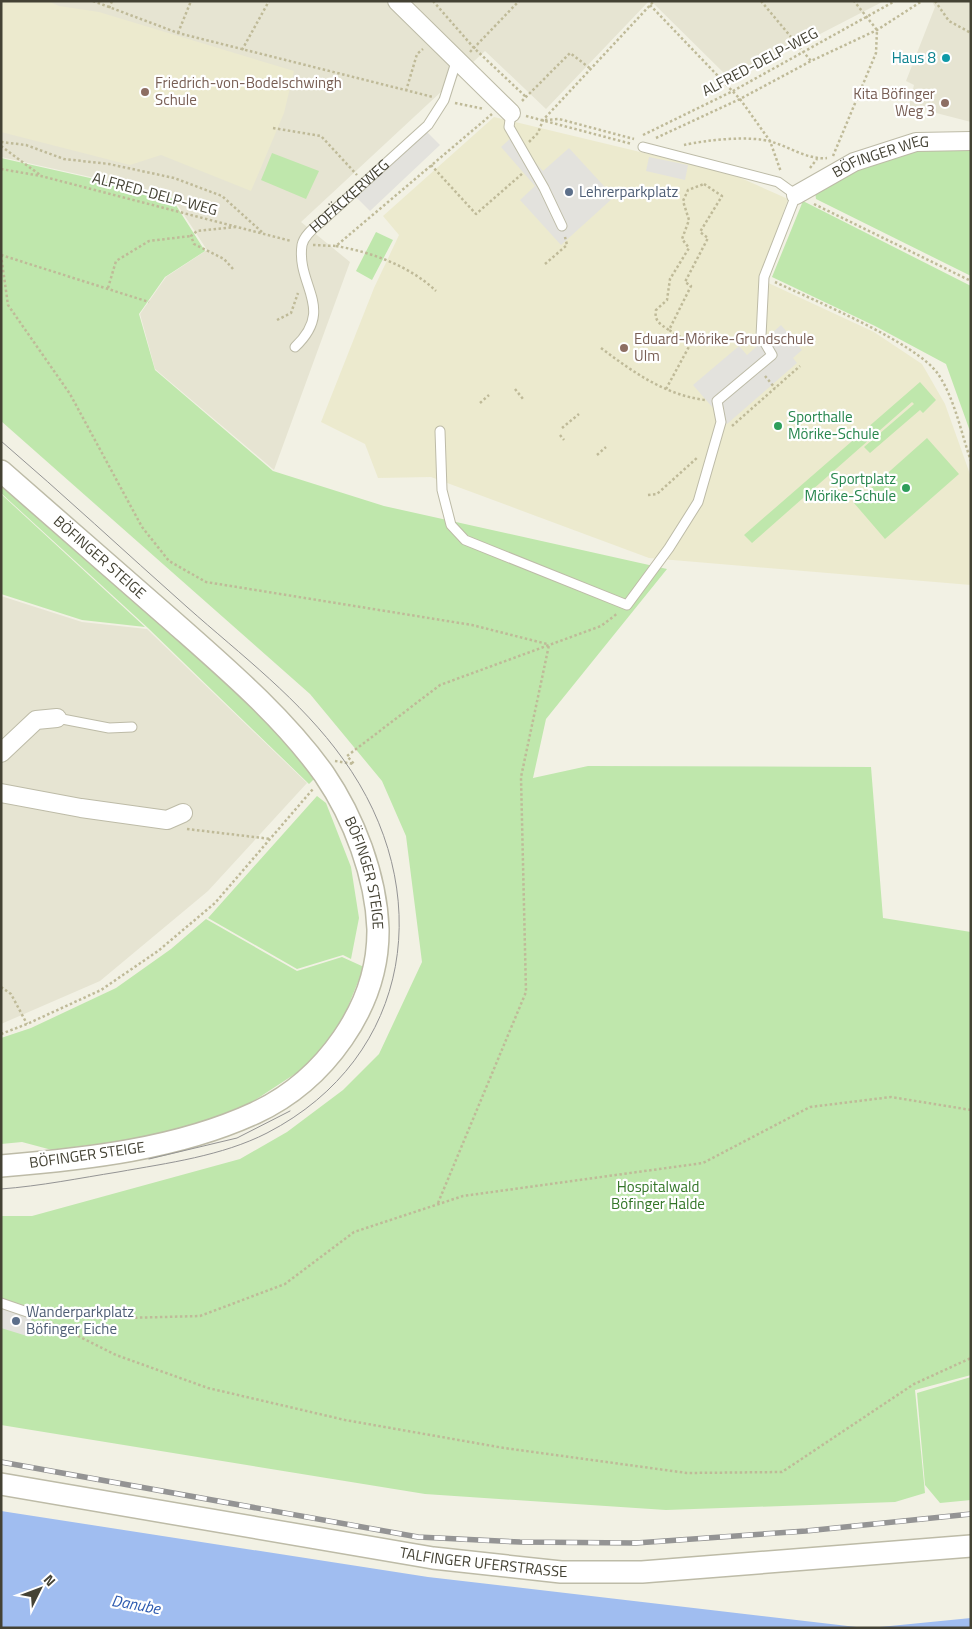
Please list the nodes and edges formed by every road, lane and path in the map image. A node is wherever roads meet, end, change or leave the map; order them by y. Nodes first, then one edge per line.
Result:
1 (93, 1) edge
2 (112, 1) edge
3 (191, 1) edge
4 (269, 1) edge
5 (397, 1) edge
6 (433, 1) edge
7 (519, 1) edge
8 (654, 1) edge
9 (761, 1) edge
10 (854, 1) edge
11 (894, 1) edge
12 (922, 1) edge
13 (935, 1) edge
14 (650, 5) junction
15 (109, 8) junction
16 (867, 17) junction
17 (877, 30) junction
18 (178, 33) junction
19 (971, 33) edge
20 (435, 37) junction
21 (474, 48) junction
22 (242, 50) junction
23 (804, 52) junction
24 (457, 59) junction
25 (811, 60) junction
26 (591, 69) junction
27 (406, 91) junction
28 (733, 91) junction
29 (740, 99) junction
30 (444, 100) junction
31 (511, 113) junction
32 (543, 120) junction
33 (273, 128) dead end
34 (770, 141) junction
35 (971, 141) edge
36 (1, 142) edge
37 (1, 146) edge
38 (679, 146) dead end
39 (643, 148) junction
40 (522, 150) junction
41 (431, 165) junction
42 (532, 166) junction
43 (1, 169) edge
44 (41, 176) junction
45 (778, 182) junction
46 (366, 183) junction
47 (796, 195) junction
48 (562, 226) joint
49 (238, 227) junction
50 (263, 233) junction
51 (191, 236) junction
52 (302, 244) junction
53 (336, 246) junction
54 (1, 255) edge
55 (545, 264) dead end
56 (233, 269) dead end
57 (306, 277) junction
58 (764, 277) junction
59 (971, 281) edge
60 (107, 289) junction
61 (436, 291) dead end
62 (149, 302) dead end
63 (277, 320) dead end
64 (669, 330) junction
65 (295, 347) dead end
66 (601, 348) dead end
67 (800, 366) dead end
68 (758, 367) junction
69 (775, 388) junction
70 (515, 389) dead end
71 (666, 389) junction
72 (489, 395) dead end
73 (523, 399) dead end
74 (717, 401) junction
75 (480, 403) dead end
76 (579, 414) dead end
77 (562, 428) dead end
78 (440, 431) dead end
79 (560, 435) dead end
80 (564, 440) dead end
81 (716, 442) junction
82 (606, 446) dead end
83 (597, 455) dead end
84 (971, 460) edge
85 (1, 471) edge
86 (648, 495) dead end
87 (627, 605) junction
88 (549, 645) junction
89 (57, 718) joint
90 (132, 727) dead end
91 (1, 753) edge
92 (347, 756) dead end
93 (324, 775) junction
94 (1, 793) edge
95 (175, 816) joint
96 (272, 839) junction
97 (1, 987) edge
98 (27, 1024) junction
99 (1, 1034) edge
100 (971, 1110) edge
101 (1, 1166) edge
102 (438, 1203) junction
103 (1, 1303) edge
104 (33, 1314) junction
105 (971, 1358) edge
106 (1, 1484) edge
107 (971, 1546) edge

1 - 15 path
2 - 15 path
3 - 18 path
4 - 22 path
5 - 20 street
6 - 21 path
7 - 21 path
8 - 14 path
9 - 23 path
10 - 16 path
11 - 16 path, ALFRED-DELP-WEG
12 - 17 path
13 - 19 path
14 - 26 path
14 - 28 path
15 - 18 path
16 - 17 path
16 - 23 path, ALFRED-DELP-WEG
17 - 25 path
17 - 34 path
18 - 22 path
20 - 24 street
20 - 27 path
21 - 26 path
22 - 27 path
23 - 25 path
23 - 28 path, ALFRED-DELP-WEG
24 - 30 lane, HOFÄCKERWEG
24 - 31 street
25 - 29 path
26 - 32 path
27 - 30 path
28 - 29 path
28 - 32 path, ALFRED-DELP-WEG
29 - 34 path
29 - 39 path
30 - 41 path
30 - 46 lane, HOFÄCKERWEG
31 - 32 path
31 - 40 lane
32 - 39 path
32 - 40 path
33 - 46 path
34 - 38 path
34 - 45 path
35 - 47 street, BÖFINGER WEG
36 - 50 path
37 - 44 path
39 - 45 lane
40 - 42 lane
41 - 42 path
41 - 53 path
42 - 48 lane
43 - 44 path, ALFRED-DELP-WEG
44 - 49 path, ALFRED-DELP-WEG
45 - 47 lane
46 - 52 lane, HOFÄCKERWEG
47 - 58 lane
47 - 59 path
48 - 55 path
49 - 50 path, ALFRED-DELP-WEG
49 - 51 path
50 - 52 path, ALFRED-DELP-WEG
51 - 56 path
51 - 60 path
52 - 53 path, ALFRED-DELP-WEG
52 - 57 lane, HOFÄCKERWEG
53 - 61 path, ALFRED-DELP-WEG
54 - 60 path
54 - 88 path
57 - 63 path
57 - 65 lane, HOFÄCKERWEG
58 - 68 lane
58 - 84 path
60 - 62 path
64 - 64 path
64 - 71 path
66 - 71 path
67 - 69 path
68 - 69 path
68 - 74 lane
69 - 81 path
70 - 73 path
71 - 74 path
72 - 75 path
74 - 81 lane
76 - 77 path
78 - 87 lane
79 - 80 path
81 - 86 path
81 - 87 lane
82 - 83 path
85 - 93 street, BÖFINGER STEIGE
87 - 88 path
88 - 92 path
88 - 102 path
89 - 90 lane
89 - 91 street
93 - 96 path
93 - 101 street, BÖFINGER STEIGE
94 - 95 street
95 - 96 path
96 - 98 path
97 - 98 path
98 - 99 path
100 - 102 path
102 - 104 path
103 - 104 lane
104 - 105 path
106 - 107 street, TALFINGER UFERSTRASSE

